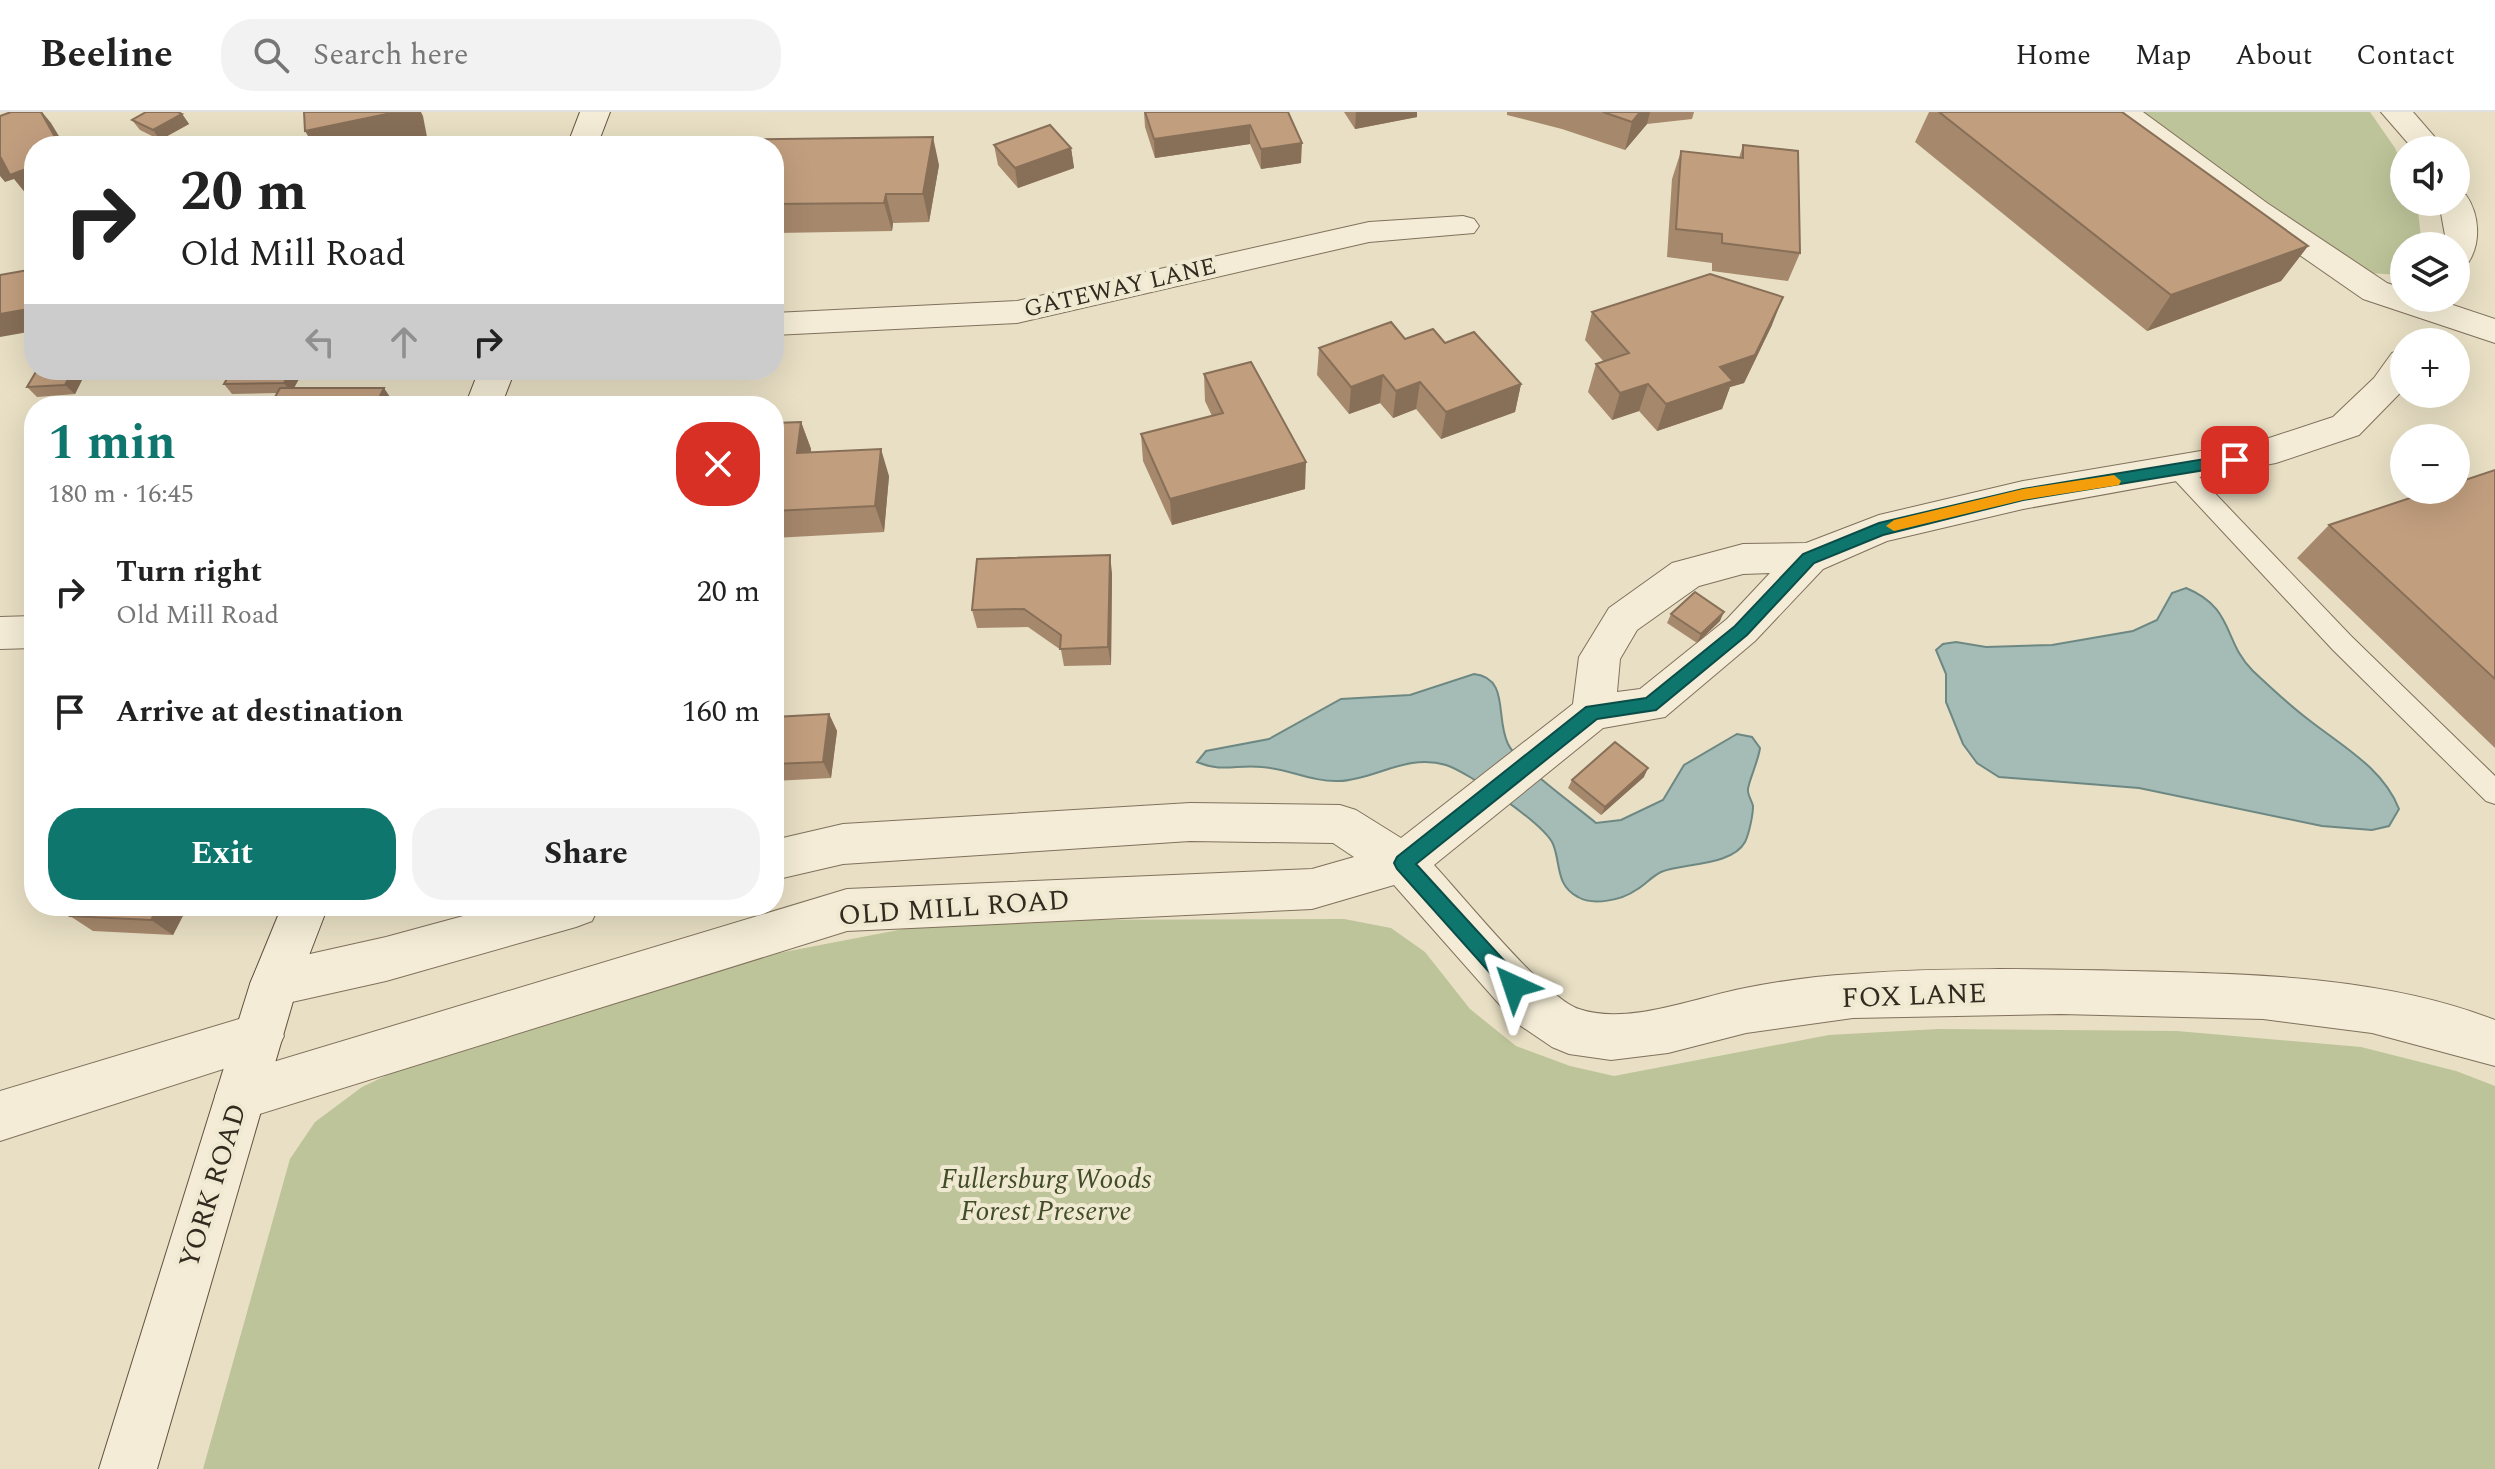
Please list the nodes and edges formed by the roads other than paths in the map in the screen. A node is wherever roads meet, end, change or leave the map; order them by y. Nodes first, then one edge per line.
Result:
1 (595, 112) edge
2 (2124, 112) edge
3 (2396, 112) edge
4 (586, 136) edge
5 (2418, 136) edge
6 (1463, 226) dead end
7 (2390, 294) edge
8 (2456, 312) edge
9 (784, 324) edge
10 (2495, 331) edge
11 (2390, 382) edge
12 (2179, 470) junction
13 (1809, 558) junction
14 (24, 632) edge
15 (0, 633) edge
16 (1593, 712) junction
17 (2495, 793) edge
18 (784, 858) edge
19 (1403, 863) junction
20 (301, 916) edge
21 (540, 916) edge
22 (274, 984) junction
23 (259, 1036) junction
24 (2495, 1043) edge
25 (240, 1096) junction
26 (0, 1116) edge
27 (128, 1469) edge

1 - 4 street
2 - 7 street
3 - 5 street
6 - 9 street, GATEWAY LANE
8 - 10 street
11 - 12 street
12 - 13 street
12 - 17 lane
13 - 16 street
13 - 16 street
14 - 15 street
16 - 19 street, OLD MILL ROAD
18 - 19 street
19 - 24 street, FOX LANE
19 - 25 street, OLD MILL ROAD
20 - 22 street, YORK ROAD
21 - 22 street
22 - 23 street, YORK ROAD
23 - 25 street, YORK ROAD
23 - 26 street
25 - 27 street, YORK ROAD

